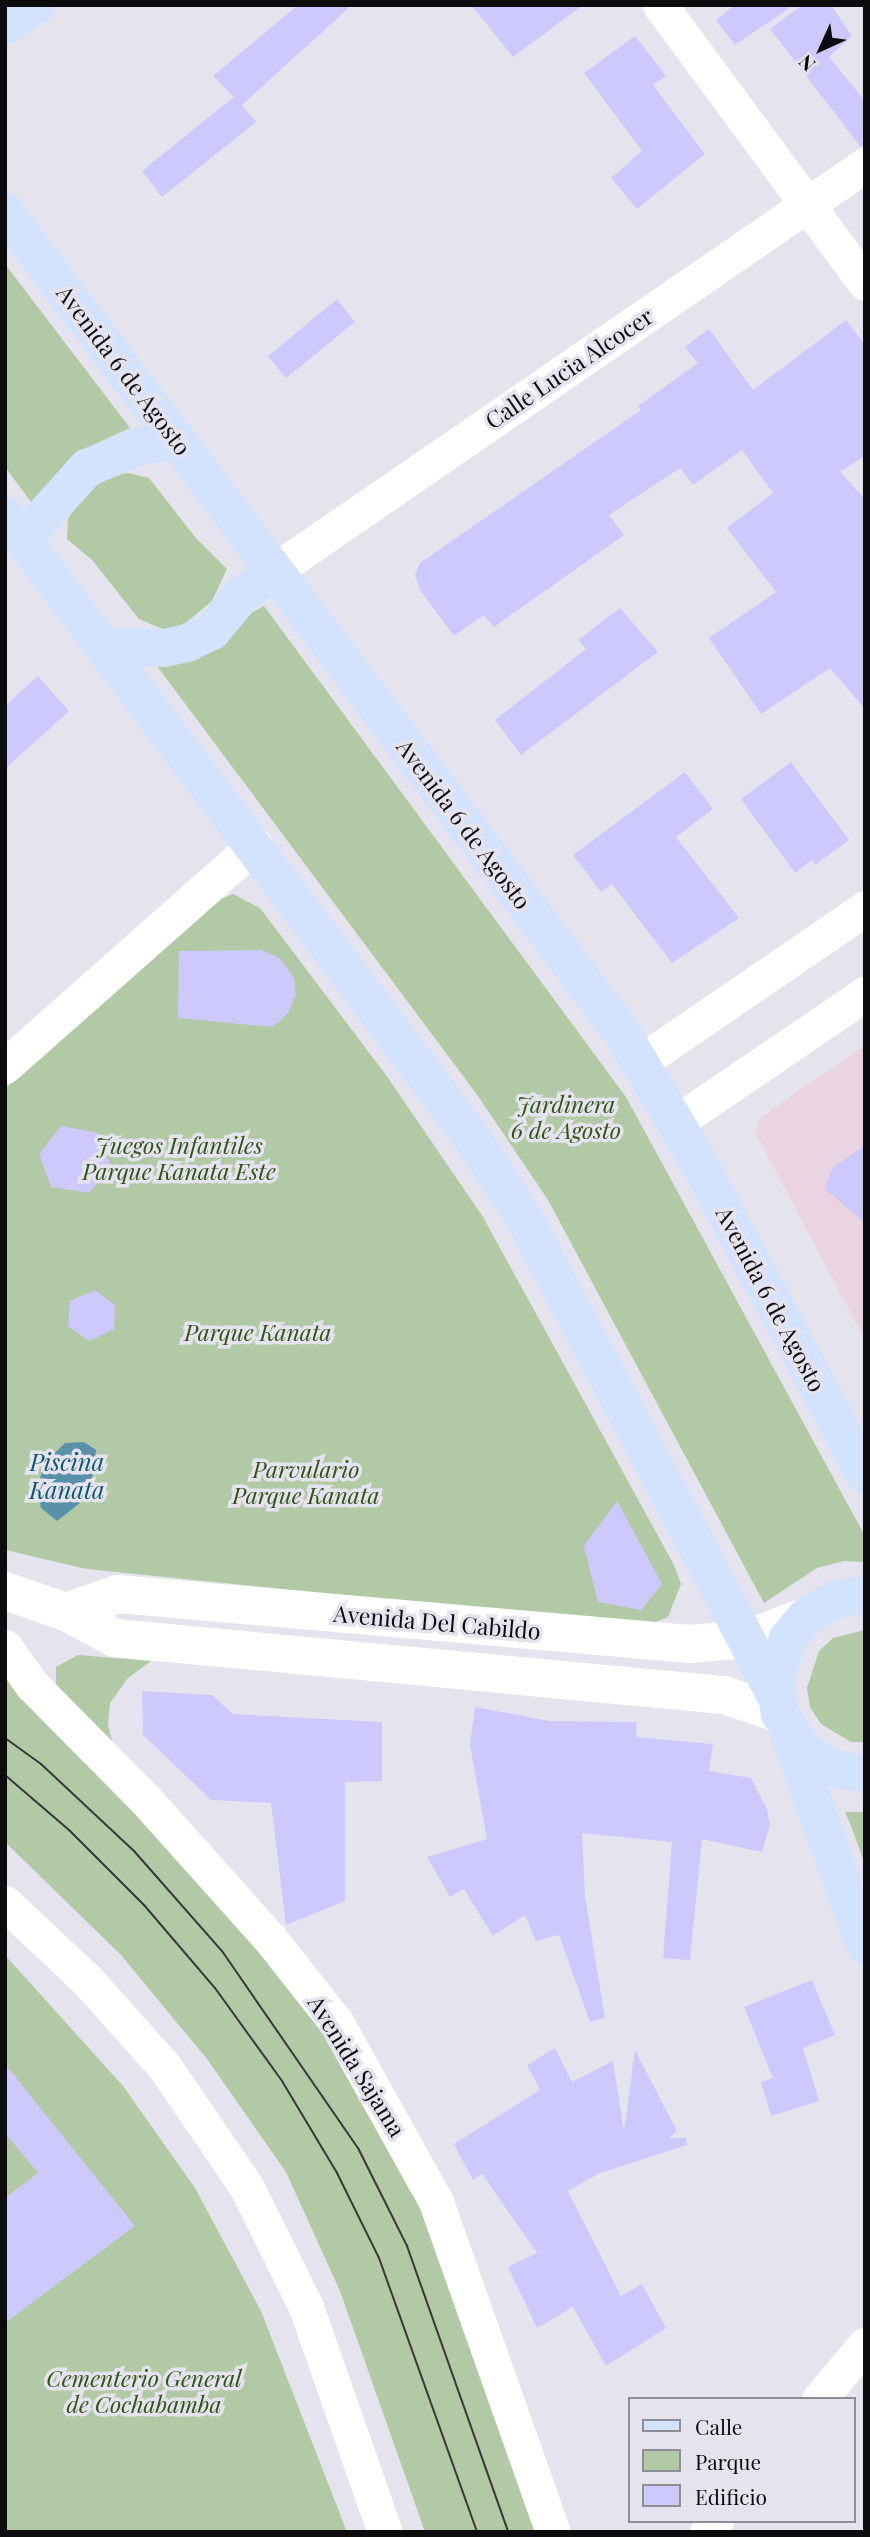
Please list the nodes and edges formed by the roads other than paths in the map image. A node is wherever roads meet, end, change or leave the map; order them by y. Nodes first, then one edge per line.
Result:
1 (36, 5) edge
2 (660, 5) edge
3 (5, 26) edge
4 (865, 165) edge
5 (806, 206) junction
6 (5, 212) edge
7 (865, 283) edge
8 (176, 439) junction
9 (11, 537) edge
10 (274, 571) junction
11 (103, 646) junction
12 (255, 845) junction
13 (865, 908) edge
14 (865, 994) edge
15 (639, 1063) junction
16 (5, 1066) edge
17 (675, 1123) junction
18 (865, 1474) edge
19 (5, 1591) edge
20 (865, 1594) edge
21 (66, 1612) junction
22 (807, 1616) junction
23 (746, 1639) junction
24 (5, 1647) edge
25 (782, 1714) junction
26 (865, 1774) edge
27 (5, 1903) edge
28 (865, 1945) edge
29 (865, 2345) edge
30 (821, 2397) edge
31 (385, 2532) edge
32 (553, 2532) edge

1 - 3 main road
2 - 5 street
4 - 5 street, Calle Lucia Alcocer
5 - 7 street
5 - 10 street, Calle Lucia Alcocer
6 - 8 main road, Avenida 6 de Agosto
8 - 9 main road
8 - 10 main road, Avenida 6 de Agosto
9 - 11 main road
10 - 11 main road
10 - 15 main road, Avenida 6 de Agosto
11 - 12 main road
12 - 16 street
12 - 23 main road
13 - 15 street
14 - 17 street
15 - 17 main road, Avenida 6 de Agosto
17 - 18 main road, Avenida 6 de Agosto
19 - 21 street, Avenida Del Cabildo
20 - 22 main road
21 - 23 street, Avenida Del Cabildo
21 - 25 street, Avenida Del Cabildo
22 - 23 street, Avenida Del Cabildo
22 - 25 main road
23 - 25 main road
24 - 32 street, Avenida Sajama
25 - 26 main road
25 - 28 main road
27 - 31 street
29 - 30 street

